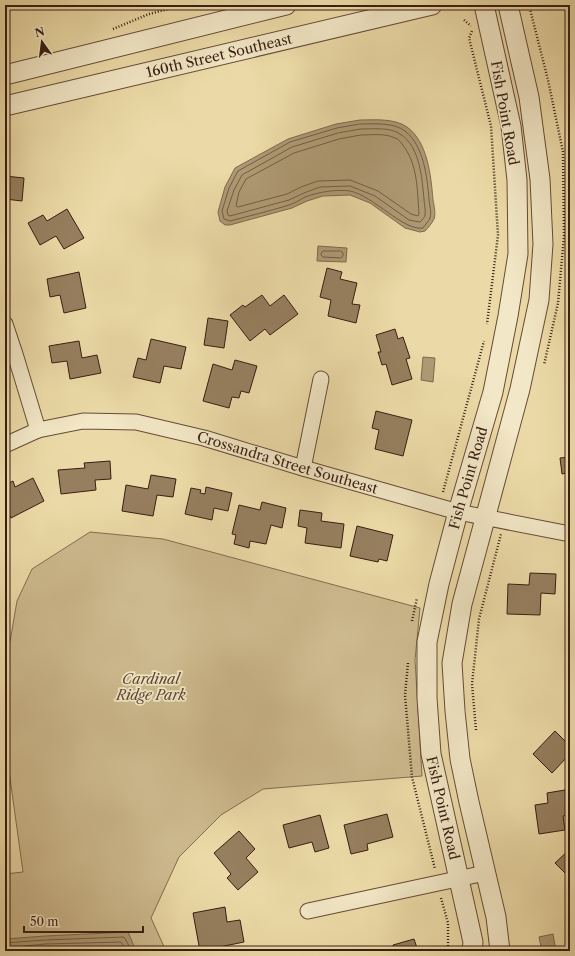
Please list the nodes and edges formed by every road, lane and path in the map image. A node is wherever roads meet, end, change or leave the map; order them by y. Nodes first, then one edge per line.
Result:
1 (184, 5) edge
2 (286, 5) edge
3 (432, 5) edge
4 (484, 5) edge
5 (508, 5) edge
6 (529, 5) edge
7 (111, 30) dead end
8 (5, 74) edge
9 (5, 106) edge
10 (5, 324) edge
11 (543, 371) dead end
12 (321, 379) dead end
13 (38, 430) junction
14 (5, 445) edge
15 (303, 468) junction
16 (458, 512) junction
17 (485, 516) junction
18 (504, 520) junction
19 (570, 534) edge
20 (477, 736) dead end
21 (486, 873) junction
22 (459, 878) junction
23 (308, 911) dead end
24 (472, 951) edge
25 (500, 951) edge

1 - 7 path
2 - 8 street
3 - 9 street, 160th Street Southeast
4 - 16 street, Fish Point Road
5 - 17 street, Fish Point Road
6 - 11 path
10 - 13 street
12 - 15 street
13 - 14 street, Crossandra Street Southeast
13 - 15 street, Crossandra Street Southeast
15 - 16 street, Crossandra Street Southeast
16 - 17 street, Crossandra Street Southeast
16 - 22 street, Fish Point Road
17 - 18 street, Crossandra Street Southeast
17 - 21 street, Fish Point Road
18 - 19 street, Crossandra Street Southeast
18 - 20 path
21 - 22 street
21 - 25 street, Fish Point Road
22 - 23 street
22 - 24 street, Fish Point Road

